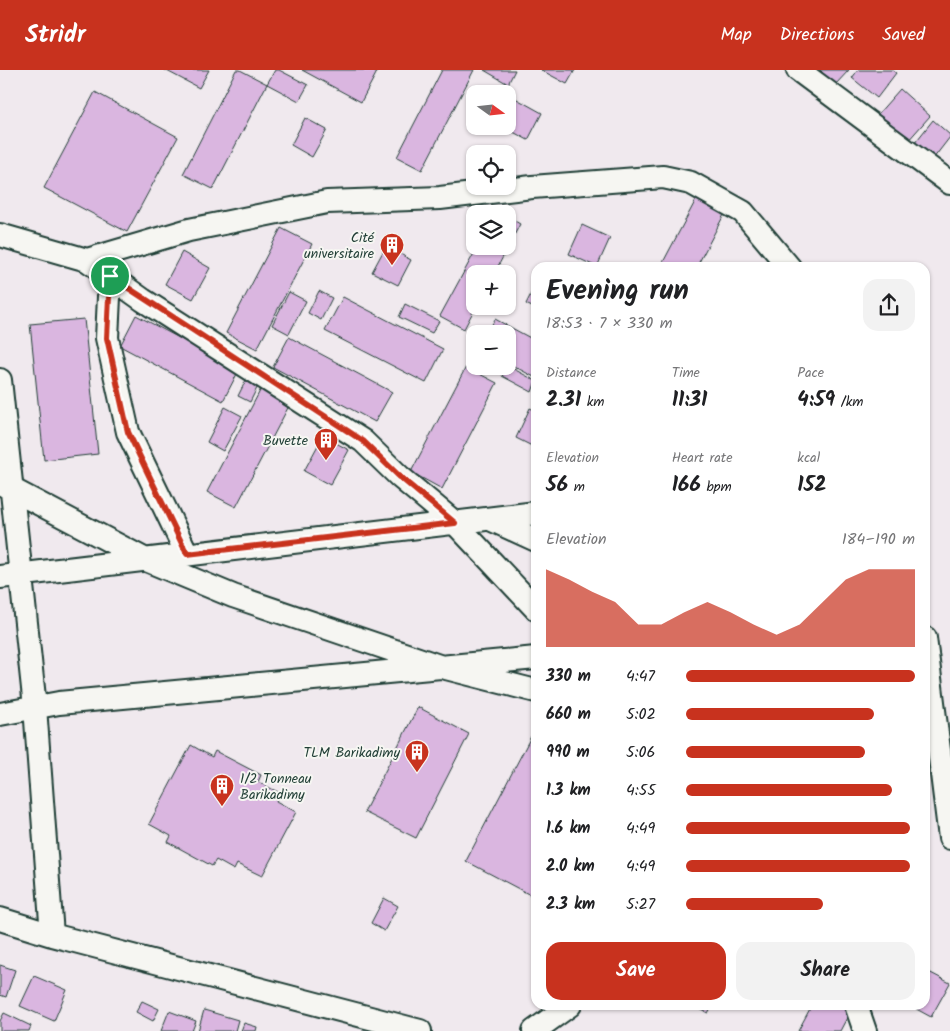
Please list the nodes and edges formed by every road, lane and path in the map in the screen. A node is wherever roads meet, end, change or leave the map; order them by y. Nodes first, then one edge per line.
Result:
1 (798, 70) edge
2 (950, 183) edge
3 (0, 235) edge
4 (87, 260) junction
5 (785, 262) edge
6 (110, 276) junction
7 (0, 380) edge
8 (0, 386) edge
9 (6, 486) edge
10 (531, 514) edge
11 (490, 519) junction
12 (455, 523) junction
13 (531, 538) edge
14 (187, 554) junction
15 (144, 559) junction
16 (10, 576) edge
17 (531, 604) edge
18 (531, 658) edge
19 (442, 667) junction
20 (531, 691) edge
21 (35, 707) junction
22 (0, 714) edge
23 (930, 736) edge
24 (950, 838) edge
25 (0, 919) edge
26 (52, 935) junction
27 (563, 1010) edge
28 (858, 1010) edge
29 (420, 1031) edge
30 (534, 1031) edge
31 (865, 1031) edge

1 - 2 street
3 - 4 street
4 - 5 street
4 - 6 street
6 - 12 street
6 - 14 street
7 - 8 street
8 - 9 street
9 - 15 street
9 - 16 street
10 - 11 street
11 - 12 street
11 - 13 street
12 - 14 street
12 - 17 street
14 - 15 street
15 - 16 street
15 - 19 street
16 - 21 street
18 - 19 street
19 - 20 street
19 - 21 street
21 - 22 street
21 - 26 street
23 - 24 street
25 - 26 street
26 - 29 street
27 - 30 street
28 - 31 street

